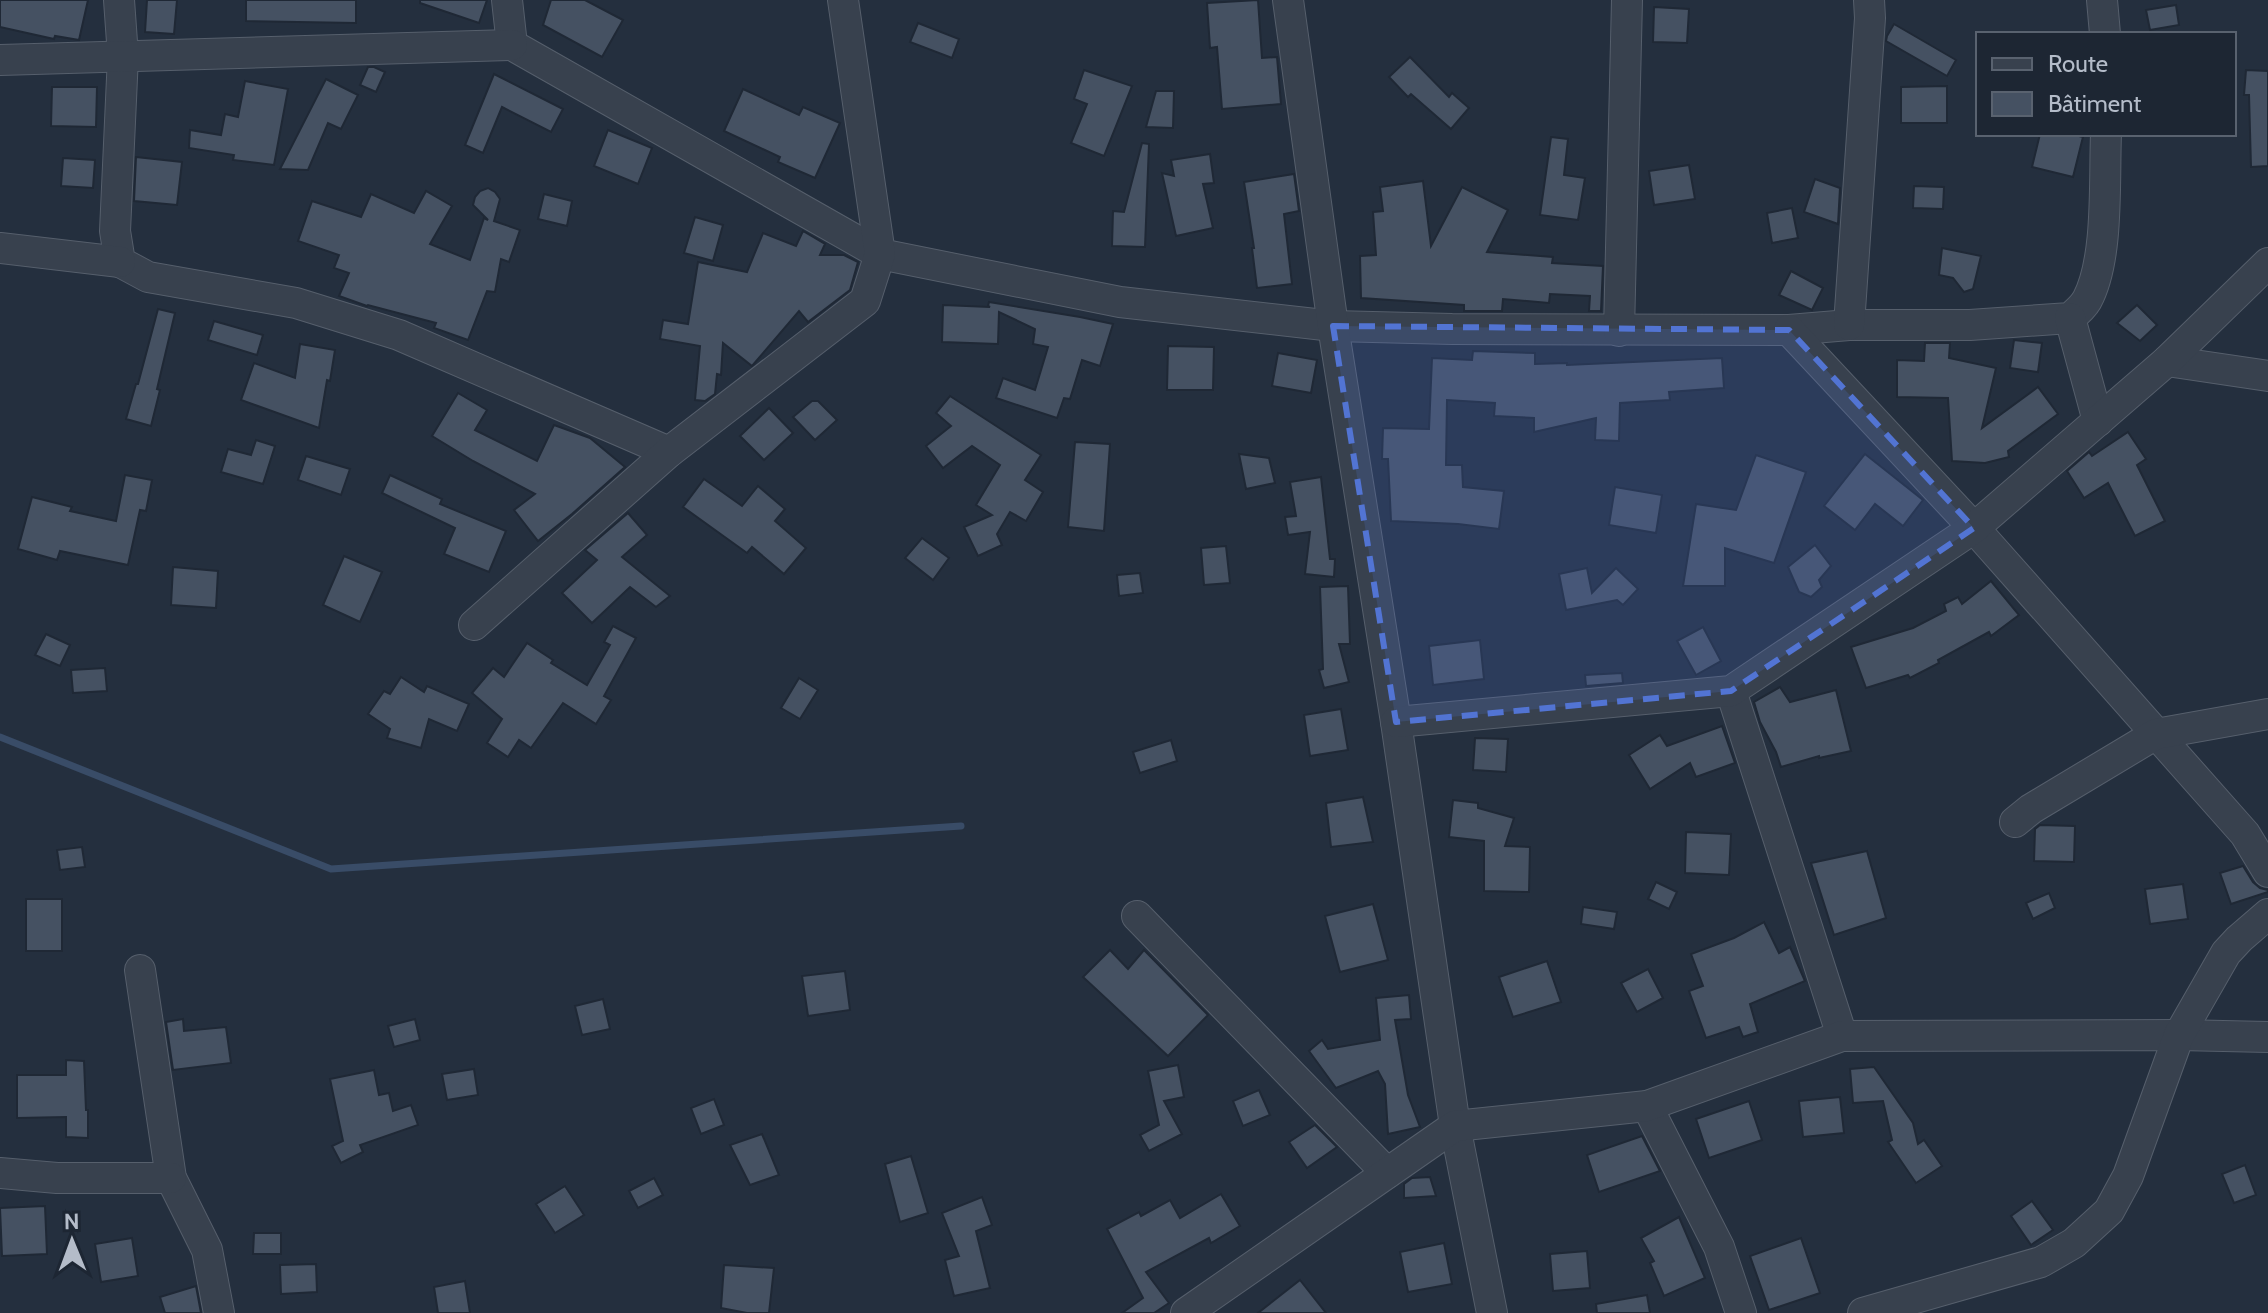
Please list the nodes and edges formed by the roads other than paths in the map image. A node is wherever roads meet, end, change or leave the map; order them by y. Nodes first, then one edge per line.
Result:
1 (119, 0) edge
2 (507, 0) edge
3 (843, 0) edge
4 (1288, 0) edge
5 (1627, 0) edge
6 (1869, 0) edge
7 (2102, 0) edge
8 (2105, 32) edge
9 (512, 45) junction
10 (123, 56) junction
11 (0, 60) edge
12 (2106, 136) edge
13 (0, 248) edge
14 (880, 254) junction
15 (120, 262) junction
16 (2268, 263) edge
17 (2070, 318) junction
18 (1849, 325) junction
19 (1333, 326) junction
20 (1789, 330) junction
21 (1619, 331) junction
22 (2167, 361) junction
23 (2268, 376) edge
24 (2098, 421) junction
25 (669, 452) junction
26 (1974, 528) junction
27 (474, 625) dead end
28 (1731, 691) junction
29 (2268, 714) edge
30 (1396, 722) junction
31 (2156, 734) junction
32 (2015, 822) dead end
33 (2268, 872) edge
34 (2268, 914) edge
35 (1137, 916) dead end
36 (140, 970) dead end
37 (2179, 1035) junction
38 (1842, 1036) junction
39 (2268, 1037) edge
40 (1647, 1106) junction
41 (1455, 1126) junction
42 (0, 1173) edge
43 (1387, 1173) junction
44 (171, 1178) junction
45 (224, 1309) edge
46 (1186, 1313) edge
47 (1492, 1313) edge
48 (1741, 1313) edge
49 (1863, 1313) edge

1 - 10 street
2 - 9 street
3 - 14 street
4 - 19 street
5 - 21 street
6 - 18 street
7 - 8 street
9 - 10 street
9 - 14 street
10 - 11 street
10 - 15 street
12 - 17 street
13 - 15 street
14 - 19 street
14 - 25 street
15 - 25 street
16 - 22 street
17 - 18 street
17 - 24 street
18 - 20 street
19 - 21 street
19 - 30 street
20 - 21 street
20 - 26 street
22 - 23 street
22 - 24 street
24 - 26 street
25 - 27 street
26 - 28 street
26 - 31 street
28 - 30 street
28 - 38 street
29 - 31 street
30 - 41 street
31 - 32 street
31 - 33 street
34 - 37 street
35 - 43 street
36 - 44 street
37 - 38 street
37 - 39 street
37 - 49 street
38 - 40 street
40 - 41 street
40 - 48 street
41 - 43 street
41 - 47 street
42 - 44 street
43 - 46 street
44 - 45 street

